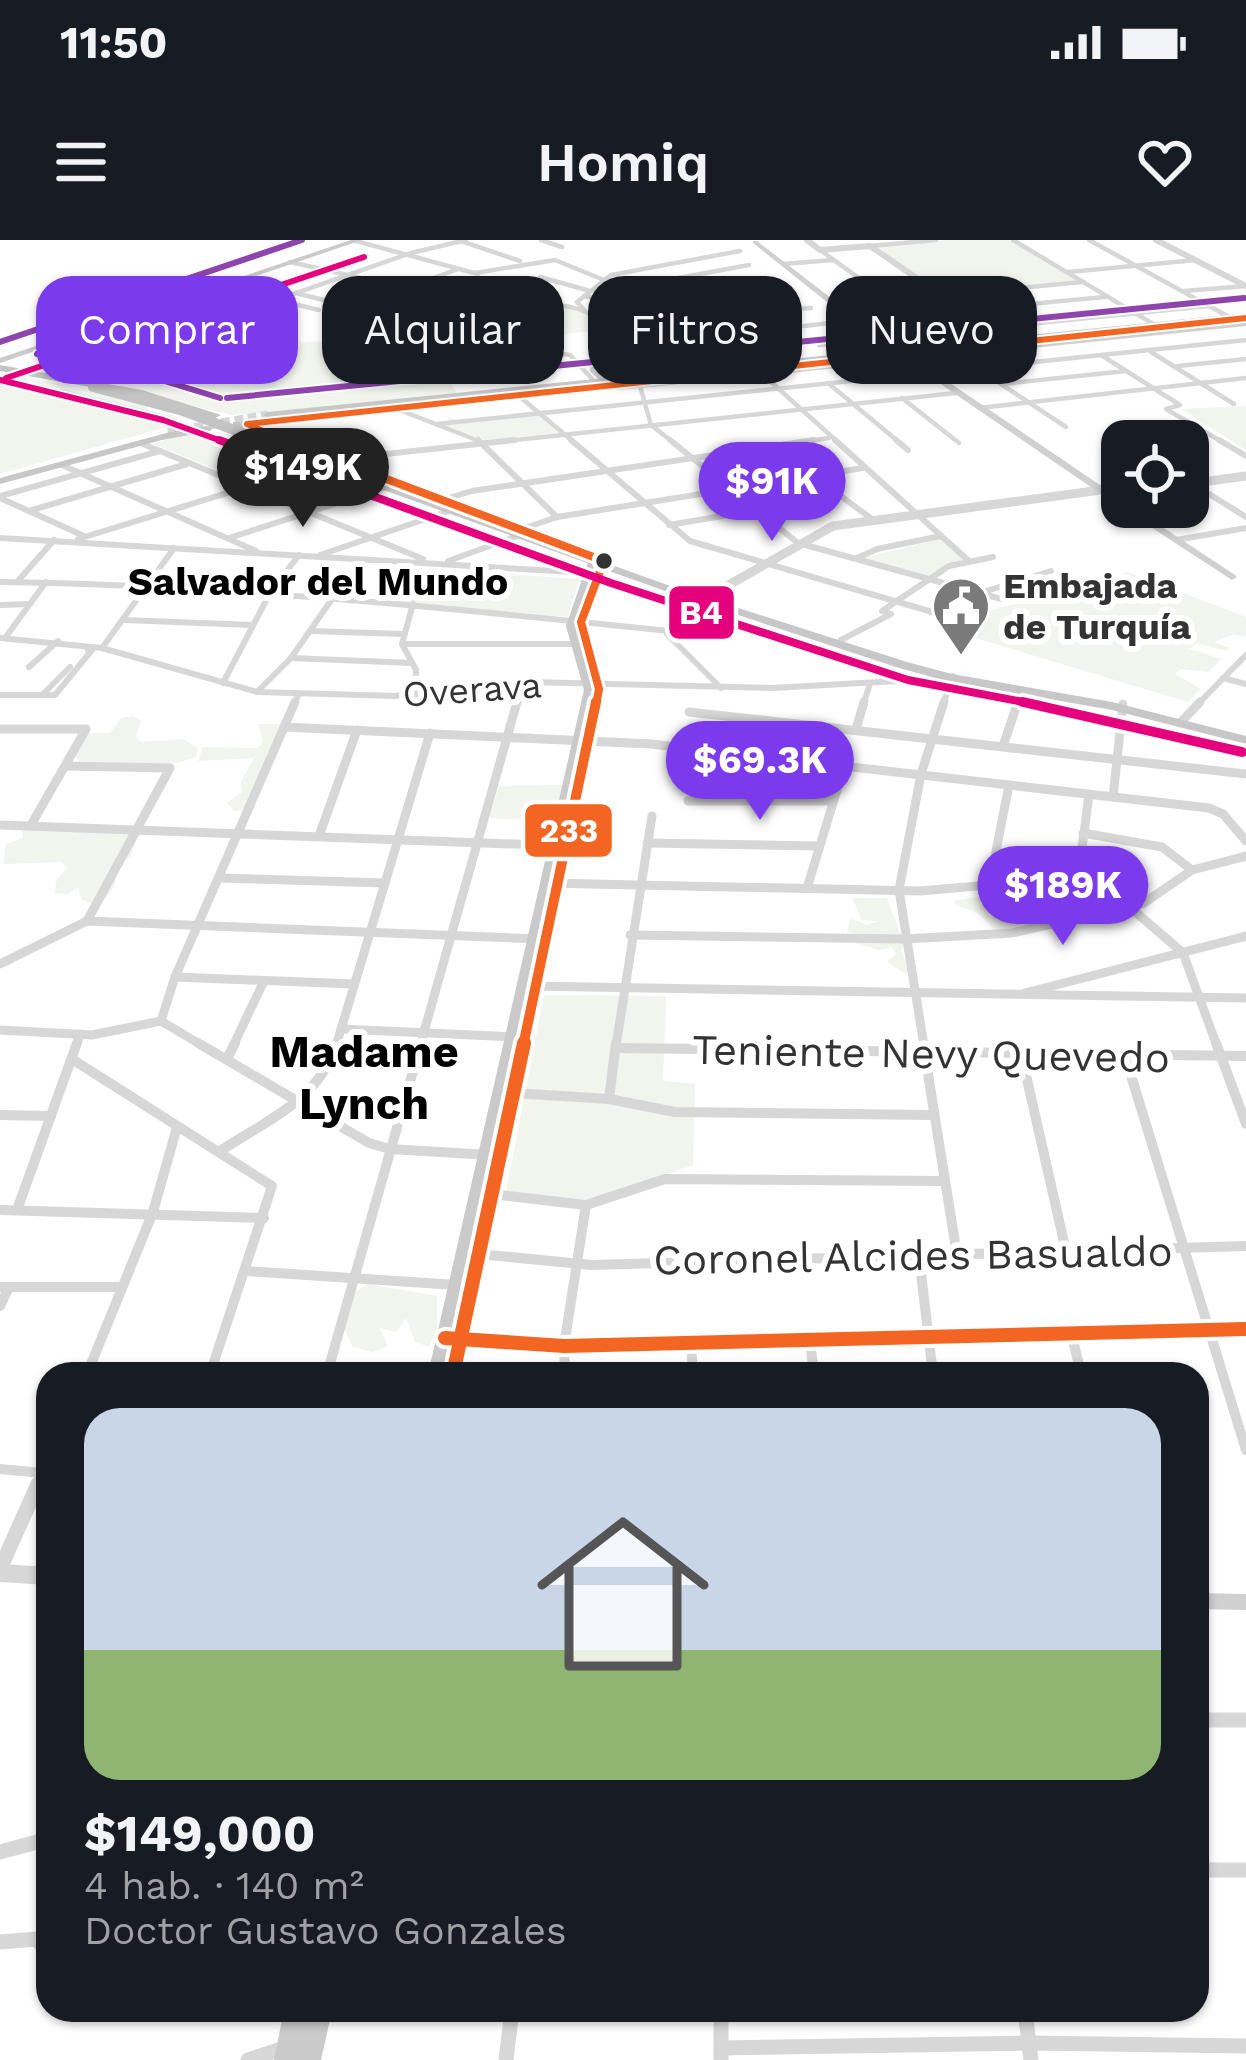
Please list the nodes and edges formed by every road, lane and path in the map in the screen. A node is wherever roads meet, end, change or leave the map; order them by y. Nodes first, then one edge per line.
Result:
1 (357, 240) edge
2 (461, 240) edge
3 (541, 240) edge
4 (773, 240) edge
5 (807, 240) edge
6 (852, 240) edge
7 (935, 240) edge
8 (1013, 240) edge
9 (1089, 240) edge
10 (1156, 240) edge
11 (754, 241) edge
12 (866, 246) junction
13 (562, 247) dead end
14 (740, 250) dead end
15 (820, 250) junction
16 (411, 253) junction
17 (677, 254) dead end
18 (690, 260) junction
19 (833, 260) junction
20 (1196, 260) junction
21 (522, 261) junction
22 (290, 262) junction
23 (783, 264) junction
24 (749, 265) dead end
25 (1136, 266) junction
26 (458, 269) junction
27 (1066, 272) junction
28 (347, 275) junction
29 (249, 276) edge
30 (351, 276) edge
31 (438, 276) edge
32 (590, 276) edge
33 (623, 276) edge
34 (689, 276) edge
35 (855, 276) edge
36 (913, 276) edge
37 (1083, 282) junction
38 (1037, 286) edge
39 (1246, 286) edge
40 (564, 287) edge
41 (1182, 291) junction
42 (298, 292) edge
43 (298, 293) edge
44 (588, 293) edge
45 (584, 296) junction
46 (588, 296) edge
47 (1108, 296) junction
48 (314, 297) junction
49 (826, 297) edge
50 (322, 299) edge
51 (305, 300) dead end
52 (564, 302) edge
53 (1037, 303) edge
54 (298, 304) edge
55 (1208, 306) junction
56 (564, 308) edge
57 (811, 308) dead end
58 (802, 309) edge
59 (319, 310) dead end
60 (584, 310) junction
61 (588, 312) edge
62 (1136, 313) junction
63 (1229, 317) junction
64 (1246, 319) edge
65 (1037, 322) edge
66 (826, 323) edge
67 (1156, 325) junction
68 (804, 326) dead end
69 (1167, 332) junction
70 (1037, 340) edge
71 (1037, 340) edge
72 (1037, 341) edge
73 (1244, 342) edge
74 (826, 344) edge
75 (820, 345) dead end
76 (1190, 346) junction
77 (36, 347) edge
78 (1148, 350) junction
79 (18, 353) junction
80 (564, 354) edge
81 (571, 355) junction
82 (588, 356) edge
83 (1101, 356) junction
84 (1246, 359) edge
85 (1037, 360) edge
86 (1037, 362) edge
87 (1040, 362) junction
88 (0, 364) edge
89 (1175, 367) junction
90 (588, 371) edge
91 (1126, 371) junction
92 (30, 375) junction
93 (36, 375) edge
94 (1246, 378) edge
95 (1037, 380) edge
96 (588, 381) edge
97 (588, 382) edge
98 (826, 383) edge
99 (1202, 383) junction
100 (89, 384) edge
101 (660, 384) edge
102 (772, 384) edge
103 (829, 384) edge
104 (943, 384) edge
105 (1001, 384) edge
106 (92, 385) junction
107 (640, 386) junction
108 (777, 388) junction
109 (1154, 388) junction
110 (956, 393) junction
111 (518, 395) junction
112 (439, 398) junction
113 (902, 398) junction
114 (646, 402) junction
115 (1029, 402) junction
116 (851, 404) junction
117 (1234, 404) dead end
118 (394, 406) junction
119 (979, 408) junction
120 (800, 410) junction
121 (542, 413) junction
122 (269, 416) tunnel mouth
123 (204, 424) junction
124 (437, 424) junction
125 (253, 425) junction
126 (651, 425) junction
127 (1066, 427) dead end
128 (567, 434) junction
129 (829, 438) junction
130 (483, 442) junction
131 (959, 443) dead end
132 (143, 444) junction
133 (773, 446) junction
134 (908, 450) dead end
135 (160, 451) junction
136 (1246, 456) edge
137 (692, 458) junction
138 (59, 464) junction
139 (190, 464) junction
140 (330, 464) junction
141 (863, 468) junction
142 (608, 470) junction
143 (81, 473) junction
144 (814, 476) junction
145 (1246, 476) edge
146 (0, 479) edge
147 (1209, 481) edge
148 (522, 483) junction
149 (249, 486) junction
150 (111, 487) junction
151 (387, 487) junction
152 (731, 489) junction
153 (1101, 490) edge
154 (1101, 493) edge
155 (1209, 495) edge
156 (840, 496) junction
157 (0, 497) edge
158 (439, 501) junction
159 (644, 502) junction
160 (452, 510) junction
161 (29, 511) junction
162 (167, 511) junction
163 (312, 511) junction
164 (758, 511) junction
165 (913, 512) junction
166 (556, 517) junction
167 (872, 518) junction
168 (1246, 518) edge
169 (669, 525) junction
170 (1157, 528) edge
171 (1246, 528) edge
172 (519, 533) junction
173 (84, 536) junction
174 (941, 536) junction
175 (371, 537) junction
176 (229, 538) junction
177 (0, 539) edge
178 (1175, 540) junction
179 (52, 542) junction
180 (73, 543) junction
181 (798, 543) junction
182 (173, 550) junction
183 (261, 555) junction
184 (298, 557) junction
185 (994, 557) dead end
186 (313, 558) junction
187 (857, 558) junction
188 (969, 561) junction
189 (764, 564) junction
190 (438, 565) junction
191 (598, 568) junction
192 (1051, 571) dead end
193 (929, 578) junction
194 (17, 581) junction
195 (0, 582) edge
196 (46, 582) junction
197 (149, 584) junction
198 (1246, 586) edge
199 (270, 593) junction
200 (980, 593) junction
201 (332, 599) junction
202 (709, 600) junction
203 (1005, 600) dead end
204 (896, 601) junction
205 (30, 604) junction
206 (413, 604) junction
207 (0, 605) edge
208 (939, 614) dead end
209 (124, 620) junction
210 (577, 621) junction
211 (252, 626) junction
212 (311, 631) junction
213 (670, 631) junction
214 (815, 634) junction
215 (2, 638) edge
216 (403, 639) junction
217 (841, 640) junction
218 (58, 641) junction
219 (576, 644) junction
220 (96, 648) junction
221 (1246, 656) edge
222 (291, 658) junction
223 (412, 663) junction
224 (28, 667) dead end
225 (923, 675) junction
226 (953, 676) junction
227 (1223, 678) junction
228 (523, 682) junction
229 (223, 683) junction
230 (870, 684) junction
231 (1246, 684) edge
232 (594, 685) junction
233 (721, 688) junction
234 (1022, 689) junction
235 (257, 692) junction
236 (299, 693) junction
237 (0, 695) edge
238 (42, 695) junction
239 (415, 695) junction
240 (1122, 706) junction
241 (689, 712) dead end
242 (735, 718) junction
243 (1182, 721) junction
244 (284, 727) junction
245 (0, 729) edge
246 (856, 729) junction
247 (357, 730) junction
248 (430, 733) junction
249 (506, 736) junction
250 (931, 736) junction
251 (1246, 738) edge
252 (584, 739) junction
253 (1003, 746) junction
254 (731, 754) junction
255 (1115, 758) junction
256 (66, 766) junction
257 (844, 766) junction
258 (1246, 774) edge
259 (921, 775) junction
260 (1009, 785) junction
261 (1089, 794) junction
262 (1113, 797) junction
263 (688, 801) dead end
264 (832, 801) junction
265 (652, 816) dead end
266 (0, 825) edge
267 (31, 825) junction
268 (138, 830) junction
269 (238, 833) junction
270 (1083, 833) junction
271 (319, 836) junction
272 (399, 838) junction
273 (476, 841) junction
274 (1246, 841) edge
275 (646, 843) junction
276 (560, 845) junction
277 (818, 846) junction
278 (1246, 856) edge
279 (1080, 864) junction
280 (1192, 871) junction
281 (220, 878) junction
282 (385, 883) junction
283 (552, 883) junction
284 (640, 886) junction
285 (988, 887) junction
286 (808, 889) junction
287 (899, 890) junction
288 (1131, 907) junction
289 (87, 921) junction
290 (197, 926) junction
291 (372, 931) junction
292 (450, 935) junction
293 (630, 935) junction
294 (1246, 936) edge
295 (540, 939) junction
296 (904, 939) junction
297 (1183, 953) junction
298 (0, 964) edge
299 (175, 977) junction
300 (265, 981) junction
301 (353, 984) junction
302 (530, 986) junction
303 (624, 990) junction
304 (913, 993) junction
305 (1010, 997) junction
306 (1198, 997) junction
307 (1246, 998) edge
308 (161, 1022) junction
309 (340, 1029) junction
310 (0, 1030) edge
311 (421, 1033) junction
312 (80, 1034) junction
313 (518, 1037) junction
314 (617, 1048) junction
315 (921, 1052) junction
316 (1021, 1053) junction
317 (1125, 1056) junction
318 (1219, 1056) junction
319 (1246, 1056) edge
320 (227, 1059) junction
321 (74, 1061) junction
322 (513, 1093) junction
323 (609, 1099) junction
324 (297, 1101) junction
325 (932, 1114) junction
326 (0, 1115) edge
327 (51, 1116) junction
328 (1246, 1124) edge
329 (178, 1127) junction
330 (390, 1149) junction
331 (220, 1151) junction
332 (492, 1156) junction
333 (945, 1181) junction
334 (491, 1194) junction
335 (586, 1205) junction
336 (0, 1210) edge
337 (17, 1210) junction
338 (153, 1212) junction
339 (263, 1218) junction
340 (1246, 1246) edge
341 (1182, 1249) junction
342 (1066, 1251) junction
343 (478, 1254) junction
344 (957, 1255) junction
345 (919, 1257) junction
346 (580, 1265) junction
347 (246, 1271) junction
348 (352, 1278) junction
349 (456, 1285) junction
350 (4, 1287) edge
351 (120, 1287) junction
352 (0, 1306) edge
353 (1208, 1328) junction
354 (1246, 1329) edge
355 (1071, 1331) junction
356 (926, 1336) junction
357 (453, 1338) junction
358 (810, 1341) junction
359 (691, 1342) junction
360 (564, 1346) junction
361 (92, 1362) edge
362 (214, 1362) edge
363 (330, 1362) edge
364 (442, 1362) edge
365 (453, 1362) edge
366 (565, 1362) edge
367 (692, 1362) edge
368 (813, 1362) edge
369 (931, 1362) edge
370 (1078, 1362) edge
371 (1246, 1450) edge
372 (36, 1467) edge
373 (0, 1469) edge
374 (36, 1490) edge
375 (0, 1571) edge
376 (36, 1575) edge
377 (1209, 1601) edge
378 (1246, 1601) edge
379 (1209, 1720) edge
380 (1246, 1720) edge
381 (36, 1842) edge
382 (0, 1852) edge
383 (1209, 1870) edge
384 (1246, 1870) edge
385 (36, 1939) edge
386 (0, 1942) edge
387 (298, 2022) edge
388 (313, 2022) edge
389 (511, 2022) edge
390 (721, 2022) edge
391 (1246, 2046) edge
392 (1030, 2051) edge
393 (299, 2053) edge
394 (721, 2054) edge
395 (1214, 2054) edge
396 (248, 2060) edge
397 (506, 2060) edge

1 - 16 street
1 - 22 main road
2 - 16 street
2 - 21 street
3 - 13 street
4 - 11 main road
5 - 15 street
6 - 12 street
7 - 12 street
8 - 27 street
9 - 25 street
10 - 20 street
11 - 23 main road
12 - 15 street
12 - 36 street
14 - 18 street
15 - 19 street
16 - 26 street
16 - 28 street
17 - 18 street
18 - 33 street
19 - 23 street
19 - 35 street
20 - 25 street
20 - 39 street
21 - 26 street
21 - 32 street
22 - 28 street
22 - 29 main road
23 - 49 main road
24 - 34 street
25 - 27 street
25 - 41 street
26 - 31 street
27 - 37 street
28 - 30 street
28 - 42 street
37 - 38 street
37 - 47 street
39 - 41 street
40 - 45 street
41 - 55 street
43 - 48 street
44 - 45 street
45 - 46 street
45 - 52 street
45 - 60 street
47 - 53 street
47 - 62 street
48 - 50 street
48 - 51 street
54 - 59 street
55 - 62 street
55 - 63 street
56 - 60 street
57 - 58 street
60 - 61 street
62 - 65 street
62 - 67 street
63 - 64 highway
63 - 67 highway
64 - 69 main road
64 - 71 highway
66 - 68 street
67 - 70 highway
69 - 72 main road
69 - 76 street
73 - 76 street
74 - 75 street
76 - 78 street
77 - 79 main road
78 - 83 street
78 - 89 street
79 - 88 highway
79 - 92 highway
80 - 81 street
81 - 82 street
81 - 90 street
83 - 87 street
83 - 91 street
84 - 89 street
85 - 87 street
86 - 87 street
88 - 92 highway
89 - 99 street
91 - 95 street
91 - 109 street
92 - 93 highway
94 - 99 street
96 - 112 highway
97 - 111 highway
98 - 108 street
99 - 109 street
99 - 117 street
100 - 106 highway
101 - 107 main road
102 - 108 street
103 - 116 street
104 - 110 main road
105 - 115 street
106 - 123 highway
106 - 123 highway
106 - 140 highway, bridge
107 - 111 main road
107 - 114 street
108 - 114 street
108 - 120 street
109 - 115 street
109 - 136 street
110 - 113 street
110 - 119 main road
111 - 112 highway
111 - 118 main road
111 - 121 street
112 - 118 highway
112 - 122 highway
112 - 123 highway
113 - 116 street
113 - 131 street
114 - 121 street
114 - 126 street
115 - 119 street
115 - 127 street
116 - 120 street
116 - 134 street
118 - 124 street
118 - 125 highway
119 - 153 main road
120 - 126 street
120 - 129 street
121 - 124 street
121 - 128 street
123 - 125 highway
123 - 132 highway
123 - 138 highway
123 - 140 highway
124 - 130 street
125 - 140 highway
126 - 128 street
126 - 137 street
128 - 130 street
128 - 142 street
129 - 133 street
129 - 141 street
130 - 140 street
130 - 148 street
132 - 135 street
132 - 138 highway
133 - 137 street
133 - 144 street
135 - 139 street
135 - 143 street
137 - 142 street
137 - 152 street
138 - 143 street
138 - 146 highway
139 - 149 street
139 - 150 street
140 - 149 street
140 - 151 highway
140 - 158 highway
141 - 144 street
141 - 165 street
142 - 148 street
142 - 159 street
143 - 150 street
143 - 157 street
144 - 152 street
144 - 156 street
145 - 147 street
148 - 158 street
148 - 166 street
149 - 162 street
149 - 163 street
150 - 161 street
150 - 162 street
151 - 160 highway
151 - 163 street
152 - 159 street
152 - 164 street
154 - 165 street
155 - 168 street
156 - 164 street
156 - 167 street
157 - 161 street
158 - 172 highway
159 - 166 street
159 - 169 street
160 - 172 highway
160 - 175 street
161 - 173 street
162 - 173 street
162 - 176 street
163 - 175 street
163 - 176 street
164 - 169 street
164 - 181 street
165 - 167 street
165 - 174 street
166 - 172 street
167 - 181 street
169 - 189 street
170 - 178 main road
171 - 178 street
172 - 190 street
172 - 191 highway
173 - 180 street
174 - 187 street
174 - 188 street
175 - 186 street
175 - 190 street
176 - 183 street
177 - 179 street
178 - 198 main road
179 - 180 street
179 - 194 street
180 - 182 street
181 - 187 street
181 - 189 street
182 - 183 street
182 - 197 street
183 - 184 street
184 - 186 street
184 - 199 street
185 - 188 street
186 - 190 street
187 - 193 street
188 - 193 street
189 - 202 street
189 - 204 street
190 - 191 street
191 - 202 highway
191 - 210 main road
192 - 200 street
193 - 200 street
193 - 204 street
194 - 195 street
194 - 196 street
196 - 197 street
196 - 205 street
197 - 199 street
197 - 209 street
199 - 201 street
199 - 211 street
200 - 203 street
201 - 206 street
201 - 212 street
202 - 213 street
202 - 214 highway
204 - 208 street
204 - 217 street
205 - 207 street
205 - 215 street
206 - 210 street
206 - 216 street
209 - 211 street
209 - 220 street
210 - 213 street
210 - 219 main road
210 - 232 main road
211 - 229 street
212 - 216 street
212 - 222 street
213 - 233 street
214 - 217 highway
214 - 225 highway
215 - 218 street, Overava
216 - 219 street
216 - 223 street
217 - 226 highway
218 - 220 street, Overava
218 - 224 street
219 - 232 main road
220 - 229 street, Overava
220 - 238 street
220 - 238 street
221 - 227 street
222 - 223 street
222 - 235 street
223 - 239 street
225 - 226 highway
225 - 230 street, Overava
226 - 234 highway
226 - 240 highway
226 - 250 street
227 - 231 street
227 - 243 street
228 - 232 street, Overava
228 - 239 street, Overava
228 - 249 street
229 - 235 street, Overava
230 - 233 street, Overava
230 - 246 street
232 - 233 street, Overava
232 - 252 main road
234 - 240 highway
234 - 253 street
235 - 236 street, Overava
236 - 239 street, Overava
236 - 244 street
237 - 238 street
240 - 243 highway
240 - 255 street
241 - 242 street
242 - 246 street
242 - 254 street
243 - 251 highway
244 - 247 street
244 - 269 street
245 - 256 street
246 - 250 street
247 - 248 street
247 - 271 street
248 - 249 street
248 - 272 street
249 - 252 street
249 - 273 street
250 - 253 street
250 - 259 street
252 - 254 street
252 - 276 main road
253 - 255 street
254 - 257 street
255 - 258 street
255 - 262 street
256 - 267 street
256 - 268 street
257 - 259 street
257 - 264 street
259 - 260 street
259 - 287 street
260 - 261 street
260 - 285 street
261 - 262 street
261 - 270 street
262 - 274 street
263 - 264 street
264 - 277 street
265 - 275 street
266 - 267 street
267 - 268 street
268 - 269 street
268 - 289 street
269 - 271 street
269 - 281 street
270 - 279 street
270 - 280 street
271 - 272 street
272 - 273 street
272 - 282 street
273 - 276 street
273 - 292 street
275 - 277 street
275 - 284 street
276 - 283 main road
277 - 286 street
278 - 280 street
279 - 285 street
279 - 288 street
280 - 288 street
281 - 282 street
281 - 290 street
282 - 291 street
283 - 284 street
283 - 295 main road
284 - 286 street
284 - 293 street
285 - 287 street
286 - 287 street
287 - 296 street
288 - 296 street
288 - 297 street
289 - 290 street
289 - 298 street
290 - 291 street
290 - 299 street
291 - 292 street
291 - 301 street
292 - 295 street
292 - 311 street
293 - 296 street
293 - 303 street
294 - 297 street
295 - 302 main road
296 - 304 street
297 - 305 street
297 - 306 street
299 - 300 street
299 - 308 street
300 - 301 street
300 - 320 street
301 - 309 street
302 - 303 street
302 - 313 main road
303 - 304 street
303 - 314 street
304 - 305 street
304 - 315 street
305 - 306 street
306 - 307 street
306 - 318 street
308 - 312 street
308 - 320 street
309 - 311 street
309 - 324 street
310 - 312 street
311 - 313 street
311 - 330 street
312 - 321 street
313 - 322 main road
313 - 332 main road
314 - 315 street, Teniente Nevy Quevedo
314 - 323 street
315 - 316 street, Teniente Nevy Quevedo
315 - 325 street
316 - 317 street, Teniente Nevy Quevedo
316 - 342 street
317 - 318 street, Teniente Nevy Quevedo
317 - 341 street
318 - 319 street, Teniente Nevy Quevedo
318 - 328 street
320 - 324 street
321 - 327 street
321 - 329 street
322 - 323 street
322 - 332 main road
323 - 325 street
324 - 330 street
324 - 331 street
325 - 333 street
326 - 327 street
327 - 337 street
329 - 331 street
329 - 338 street
330 - 332 street
330 - 348 street
331 - 339 street
332 - 334 main road
332 - 349 main road
333 - 335 street
333 - 344 street
334 - 335 street
334 - 343 main road
335 - 346 street
336 - 337 street
337 - 338 street
338 - 339 street
338 - 351 street
339 - 347 street
340 - 341 street, Coronel Alcides Basualdo
341 - 342 street, Coronel Alcides Basualdo
341 - 353 street
342 - 344 street, Coronel Alcides Basualdo
343 - 346 street, Coronel Alcides Basualdo
343 - 357 main road
344 - 345 street, Coronel Alcides Basualdo
345 - 346 street, Coronel Alcides Basualdo
345 - 356 street
346 - 360 street
347 - 348 street
347 - 362 street
348 - 349 street
348 - 363 street
349 - 357 main road
350 - 351 street
350 - 352 street
351 - 361 street
353 - 354 main road
353 - 355 main road
353 - 371 street
355 - 356 main road
355 - 370 street
356 - 358 main road
356 - 369 street
357 - 360 main road
357 - 364 main road
357 - 365 main road
358 - 359 main road
358 - 368 street
359 - 360 main road
359 - 367 street
360 - 366 street
372 - 373 street
374 - 375 street
375 - 376 street
377 - 378 main road
379 - 380 street
381 - 382 street
383 - 384 street
385 - 386 street
387 - 393 main road
388 - 393 main road
389 - 397 street
390 - 394 street
391 - 395 street
392 - 394 street
392 - 395 street
393 - 396 street

